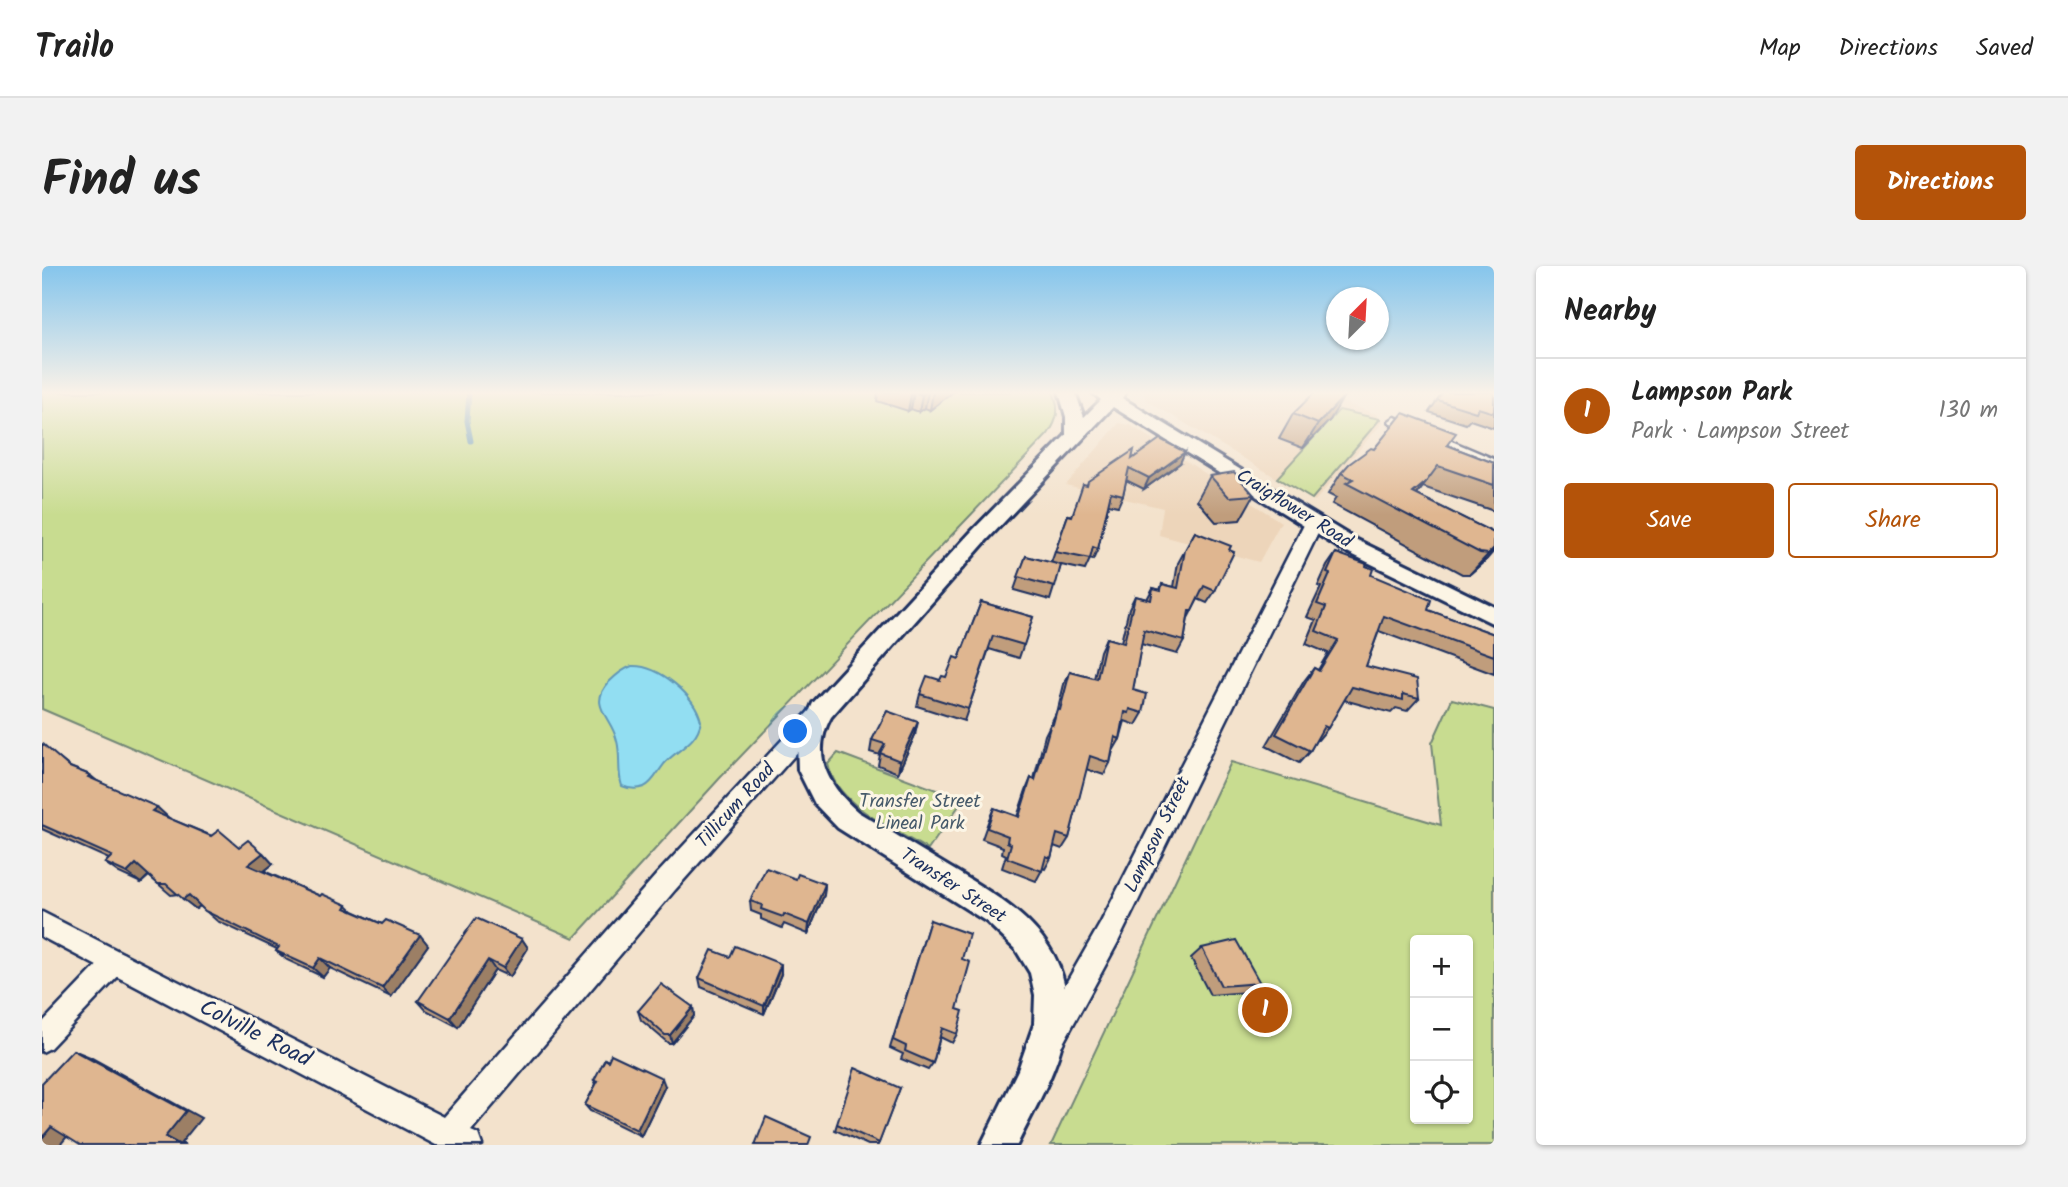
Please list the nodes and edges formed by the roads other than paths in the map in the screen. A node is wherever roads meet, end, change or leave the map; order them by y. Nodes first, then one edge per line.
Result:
1 (1075, 433) edge
2 (1078, 433) edge
3 (1172, 433) edge
4 (1423, 433) edge
5 (1075, 437) junction
6 (1494, 464) edge
7 (1314, 523) junction
8 (1494, 616) edge
9 (822, 710) junction
10 (42, 924) edge
11 (116, 962) junction
12 (42, 1040) edge
13 (1044, 1049) junction
14 (458, 1140) edge
15 (999, 1145) edge

1 - 5 main road
2 - 5 main road, Tillicum Road
3 - 7 main road, Craigflower Road
4 - 6 street
5 - 9 main road, Tillicum Road
7 - 8 main road, Craigflower Road
7 - 13 street, Lampson Street
9 - 13 main road, Transfer Street
9 - 14 street, Tillicum Road
10 - 11 street, Colville Road
11 - 12 street
11 - 14 street, Colville Road
13 - 15 main road, Lampson Street

